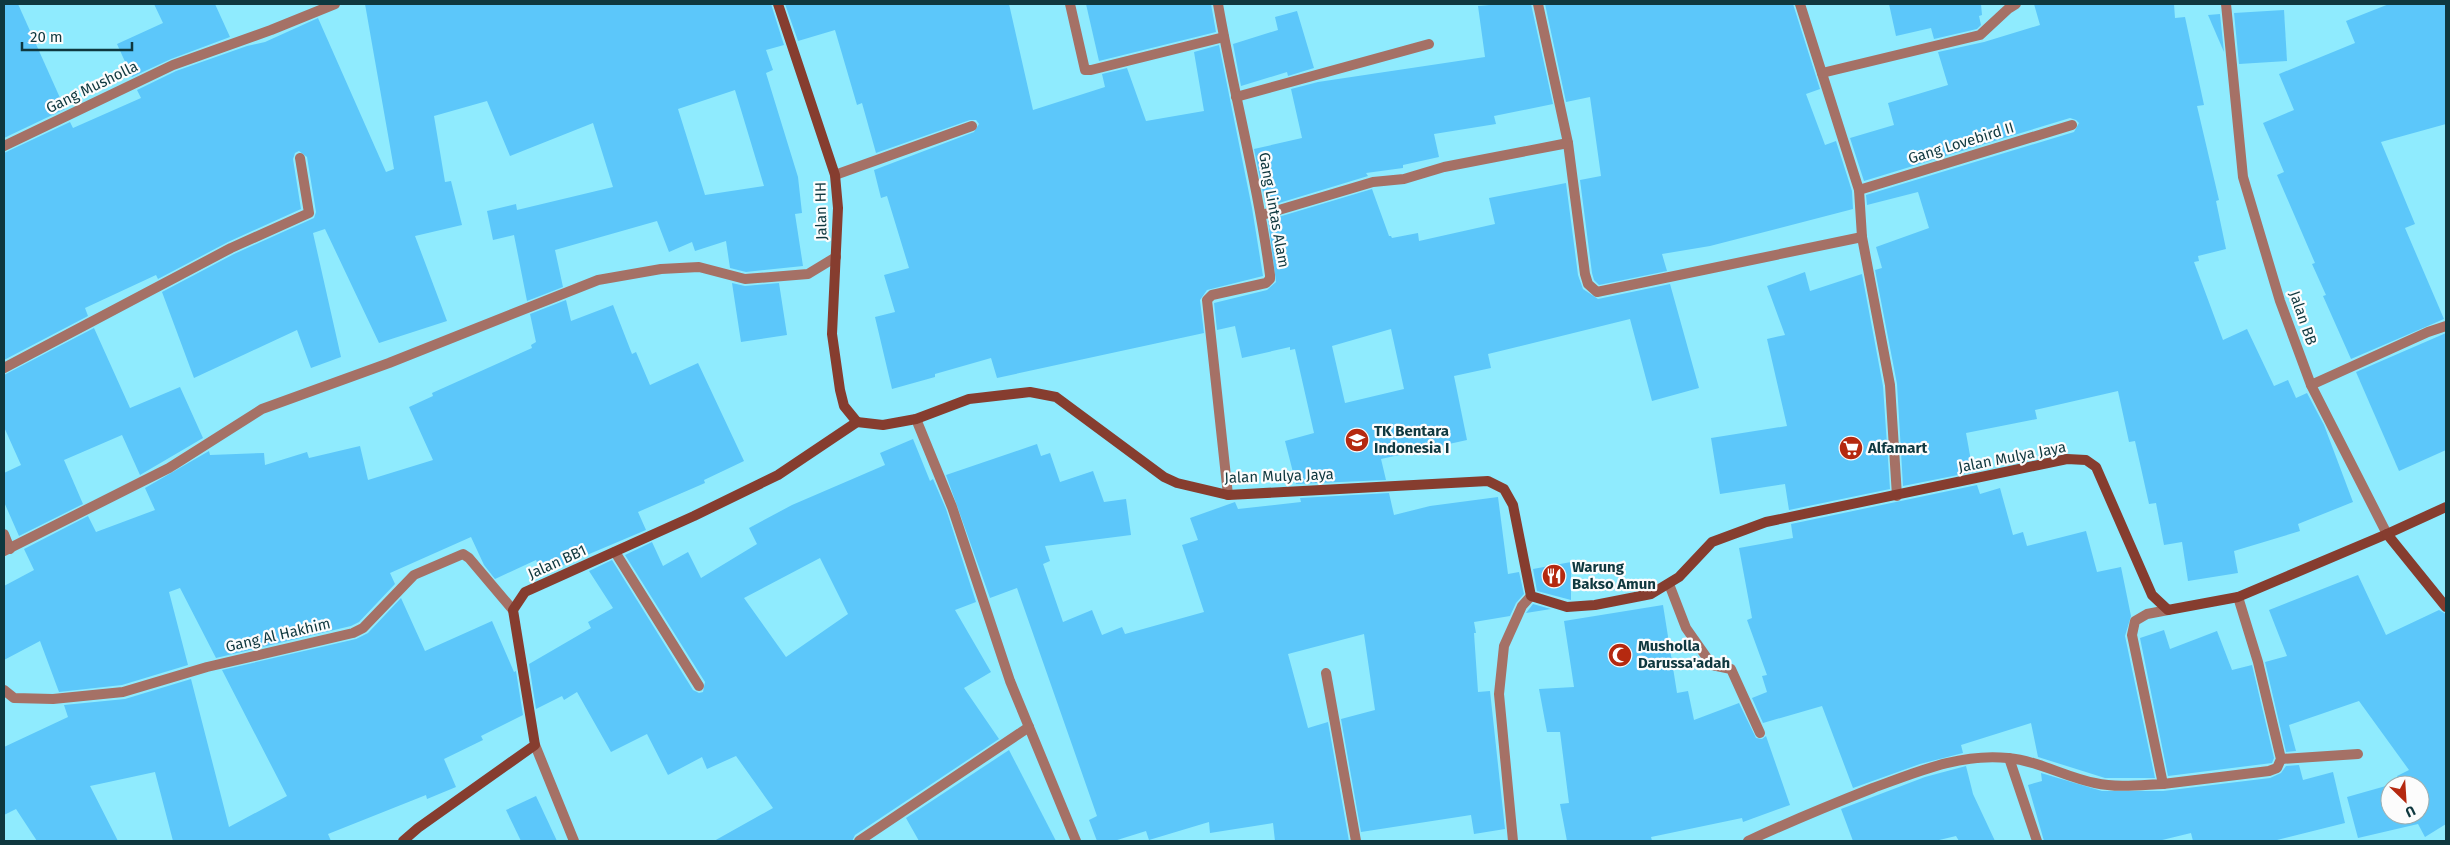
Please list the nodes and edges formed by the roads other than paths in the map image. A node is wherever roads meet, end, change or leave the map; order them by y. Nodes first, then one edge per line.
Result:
1 (335, 4) edge
2 (779, 4) edge
3 (1070, 4) edge
4 (1218, 4) edge
5 (1538, 4) edge
6 (1800, 4) edge
7 (2016, 4) edge
8 (2226, 4) edge
9 (1224, 37) junction
10 (1429, 44) dead end
11 (1822, 72) junction
12 (1236, 97) junction
13 (2072, 125) dead end
14 (972, 126) dead end
15 (1568, 143) junction
16 (4, 146) edge
17 (300, 158) dead end
18 (835, 175) junction
19 (1859, 190) junction
20 (1262, 215) junction
21 (1862, 236) junction
22 (836, 257) junction
23 (2446, 326) edge
24 (4, 368) edge
25 (2311, 385) junction
26 (916, 419) junction
27 (857, 422) junction
28 (1228, 495) junction
29 (1897, 496) junction
30 (2446, 507) edge
31 (4, 534) edge
32 (2387, 534) junction
33 (7, 550) edge
34 (615, 552) junction
35 (1669, 584) junction
36 (1531, 596) junction
37 (2238, 596) junction
38 (2446, 607) edge
39 (513, 610) junction
40 (2168, 610) junction
41 (1326, 673) dead end
42 (699, 686) dead end
43 (4, 690) edge
44 (1029, 727) junction
45 (1760, 733) dead end
46 (535, 744) junction
47 (2358, 754) dead end
48 (2009, 758) junction
49 (2281, 759) junction
50 (2163, 784) junction
51 (403, 841) edge
52 (574, 841) edge
53 (859, 841) edge
54 (1076, 841) edge
55 (1356, 841) edge
56 (1513, 841) edge
57 (1748, 841) edge
58 (2038, 841) edge

1 - 16 street, Gang Musholla
2 - 18 street, Jalan HH
3 - 9 street
4 - 9 street, Gang Lintas Alam
5 - 15 street
6 - 11 street
7 - 11 street
8 - 25 street, Jalan BB
9 - 12 street, Gang Lintas Alam
10 - 12 street
11 - 19 street
12 - 20 street, Gang Lintas Alam
13 - 19 street, Gang Lovebird II
14 - 18 street
15 - 20 street
15 - 21 street
17 - 24 street
18 - 22 street, Jalan HH
19 - 21 street
20 - 28 street, Gang Lintas Alam
21 - 29 street
22 - 27 street, Jalan HH
22 - 33 street
23 - 25 street
25 - 32 street, Jalan BB
26 - 27 street, Jalan Mulya Jaya
26 - 28 street, Jalan Mulya Jaya
26 - 44 street
27 - 34 street, Jalan BB1
28 - 36 street, Jalan Mulya Jaya
29 - 35 street, Jalan Mulya Jaya
29 - 40 street, Jalan Mulya Jaya
30 - 32 street
31 - 33 street
32 - 37 street
32 - 38 street, Jalan BB
34 - 39 street, Jalan BB1
34 - 42 street
35 - 36 street, Jalan Mulya Jaya
35 - 45 street
36 - 56 street
37 - 40 street
37 - 49 street
39 - 43 street, Gang Al Hakhim
39 - 46 street
40 - 50 street
41 - 55 street
44 - 53 street
44 - 54 street
46 - 51 street
46 - 52 street
47 - 49 street
48 - 50 street
48 - 57 street
48 - 58 street
49 - 50 street

